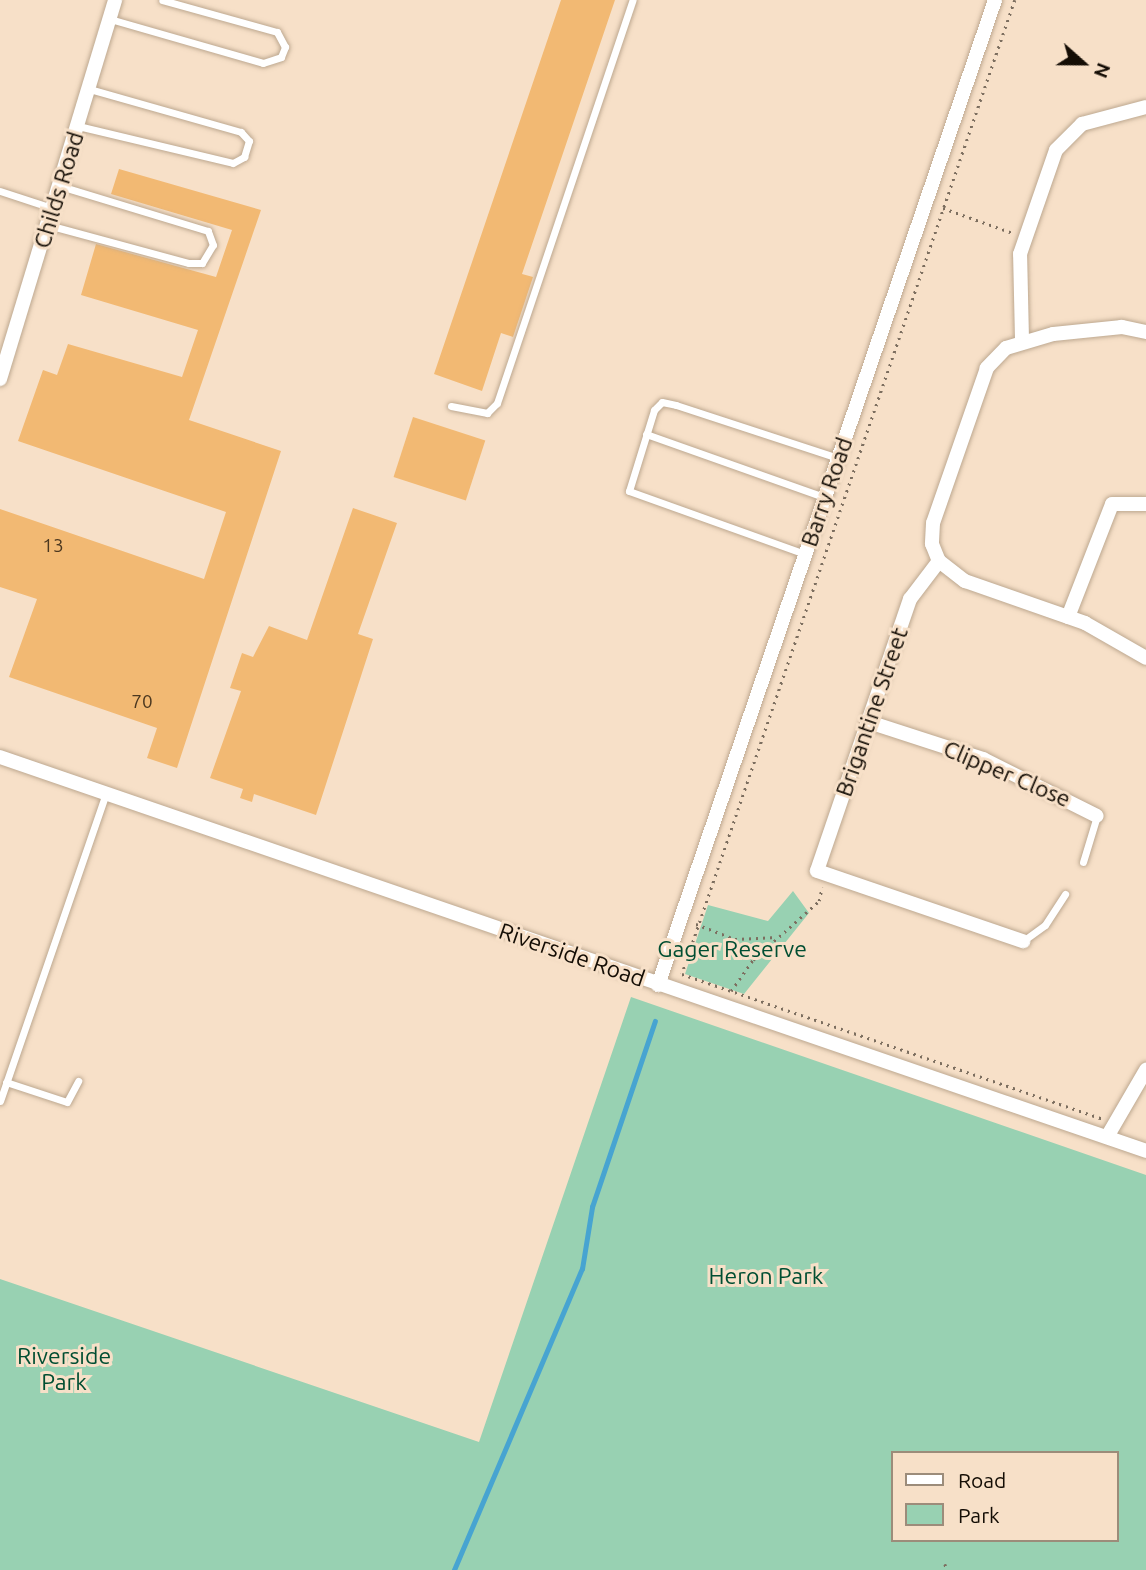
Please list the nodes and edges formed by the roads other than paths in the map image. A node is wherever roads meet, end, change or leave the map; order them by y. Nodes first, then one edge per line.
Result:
1 (115, 0) edge
2 (162, 0) edge
3 (633, 0) edge
4 (995, 0) edge
5 (110, 19) junction
6 (89, 89) junction
7 (1146, 107) edge
8 (78, 126) junction
9 (60, 186) junction
10 (0, 191) edge
11 (53, 208) junction
12 (48, 225) junction
13 (1146, 332) edge
14 (1022, 339) junction
15 (0, 379) edge
16 (451, 405) dead end
17 (646, 434) junction
18 (838, 458) junction
19 (825, 497) junction
20 (1146, 504) edge
21 (806, 554) junction
22 (939, 561) junction
23 (1068, 617) junction
24 (1146, 658) edge
25 (869, 722) junction
26 (0, 757) edge
27 (106, 794) junction
28 (1097, 816) joint
29 (1083, 862) dead end
30 (1065, 894) dead end
31 (1023, 941) joint
32 (658, 985) junction
33 (1146, 1070) edge
34 (78, 1081) dead end
35 (6, 1082) junction
36 (0, 1101) edge
37 (1111, 1130) junction
38 (1146, 1151) edge

1 - 5 street, Childs Road
2 - 5 lane
3 - 16 lane
4 - 18 street, Barry Road
5 - 6 street, Childs Road
6 - 8 street, Childs Road
6 - 8 lane
7 - 14 street
8 - 9 street, Childs Road
9 - 11 street, Childs Road
9 - 12 lane
10 - 11 lane
11 - 12 street, Childs Road
12 - 15 street, Childs Road
13 - 14 street
14 - 22 street
17 - 18 lane
17 - 19 lane
17 - 21 lane
18 - 19 street, Barry Road
19 - 21 street, Barry Road
20 - 23 street
21 - 32 street, Barry Road
22 - 23 street
22 - 25 street, Brigantine Street
23 - 24 street
25 - 28 street, Clipper Close
25 - 31 street, Brigantine Street
26 - 27 street, Riverside Road
27 - 32 street, Riverside Road
27 - 35 lane
28 - 29 lane, Clipper Close
30 - 31 lane
32 - 37 street, Riverside Road
33 - 37 street
34 - 35 lane
35 - 36 lane
37 - 38 street, Riverside Road

